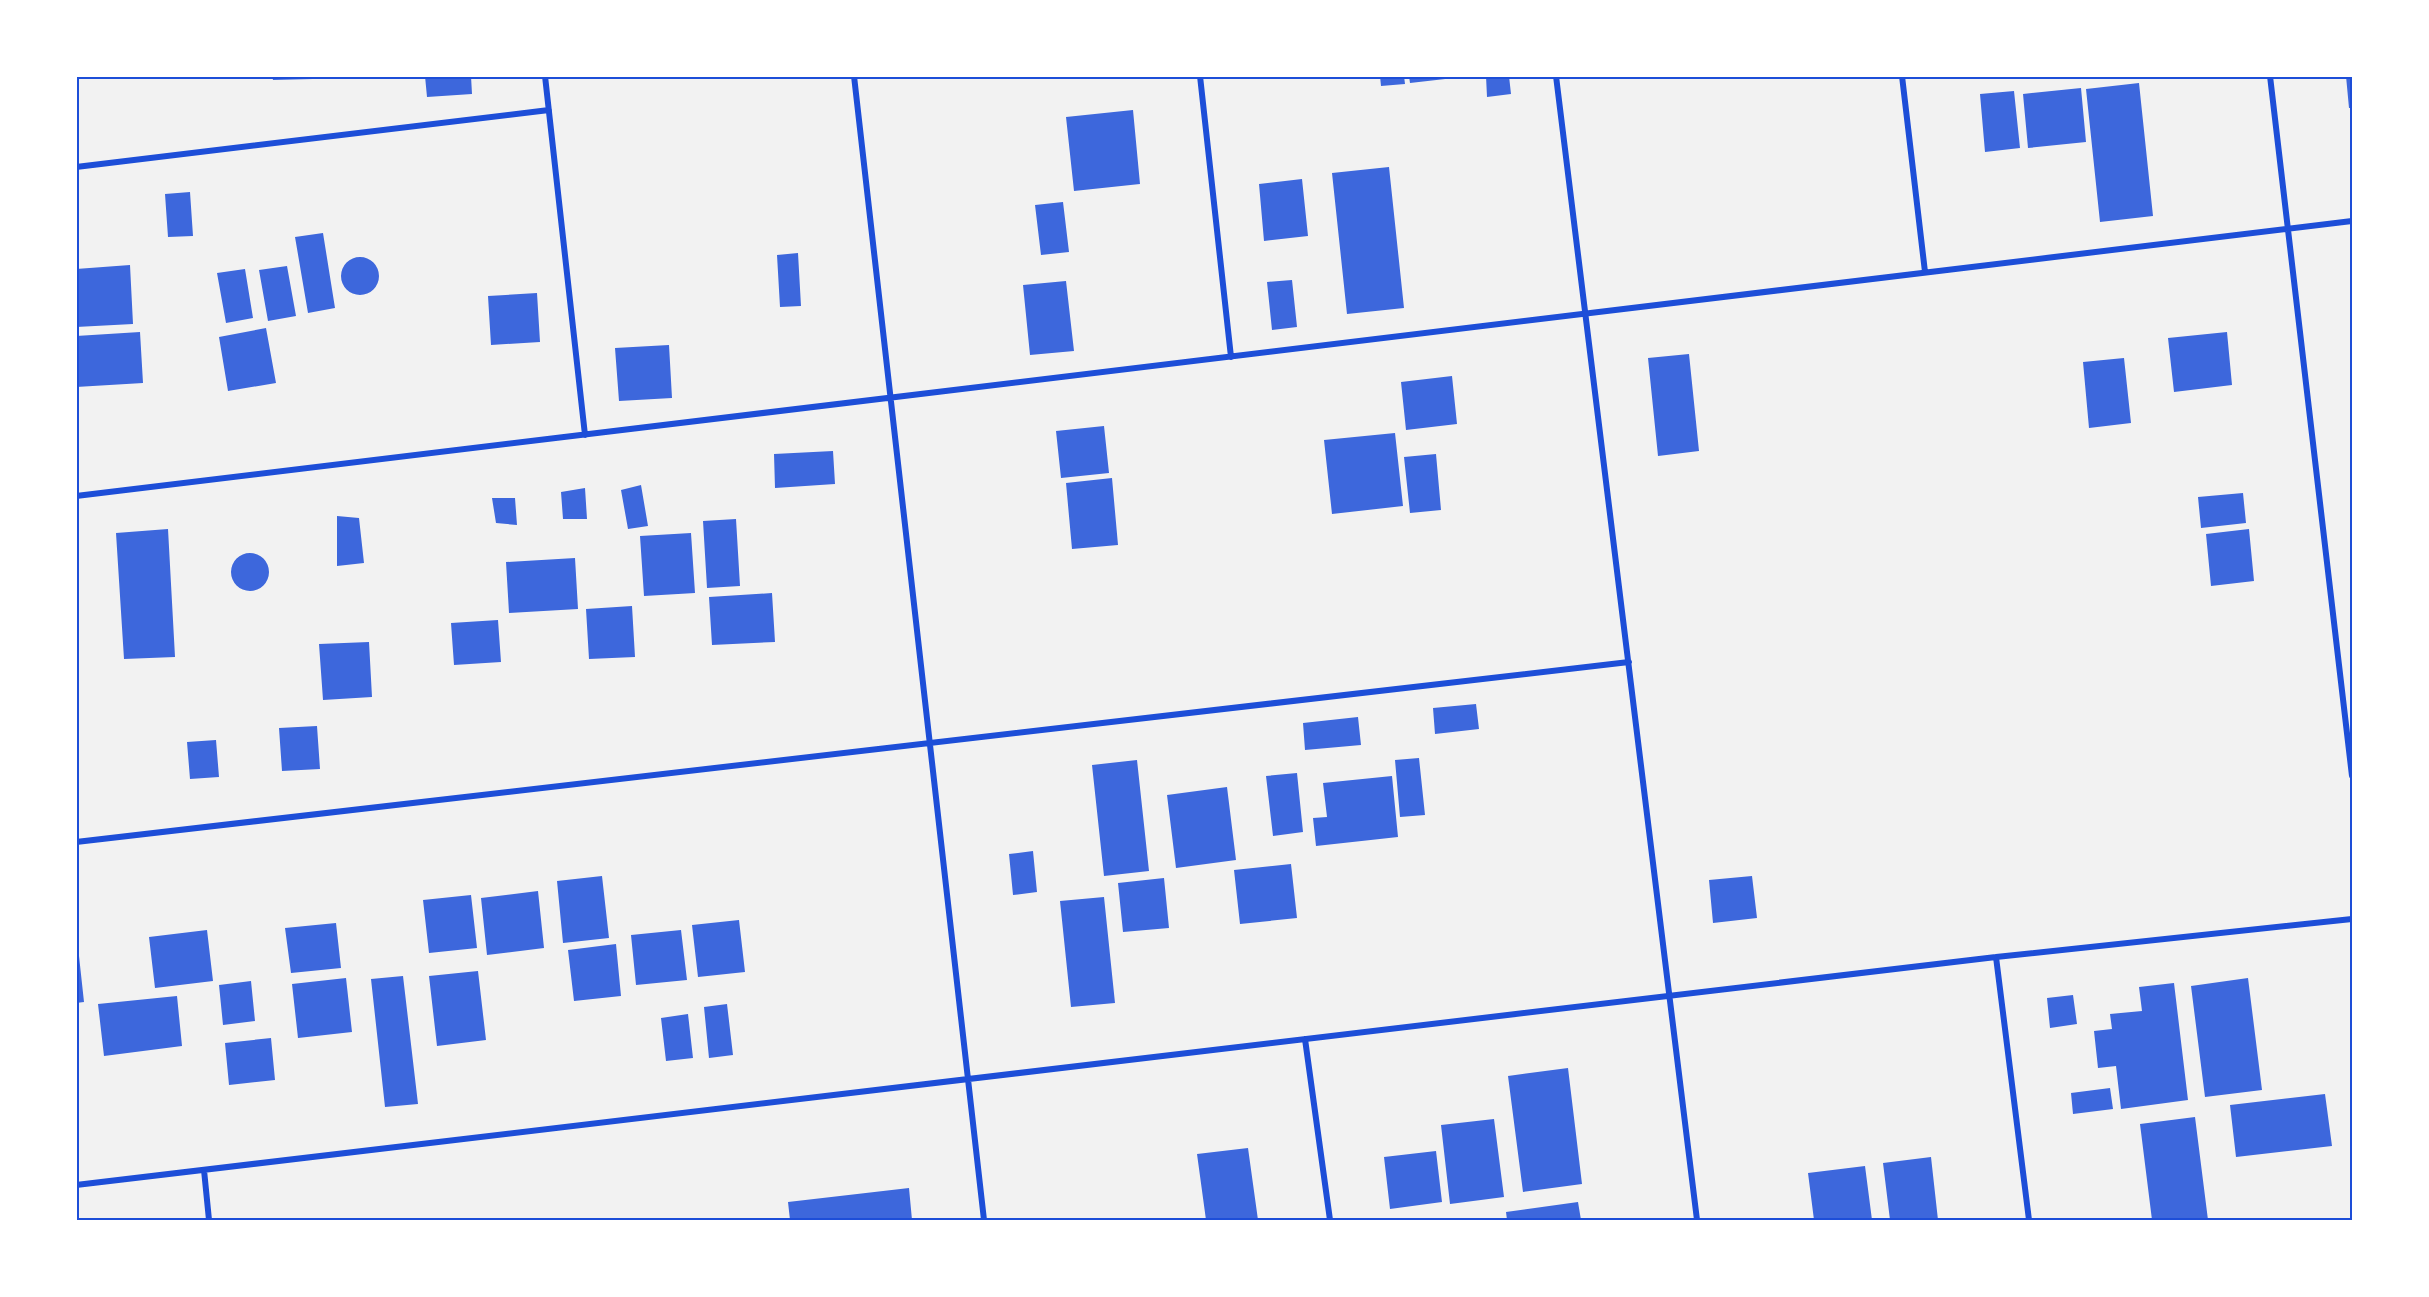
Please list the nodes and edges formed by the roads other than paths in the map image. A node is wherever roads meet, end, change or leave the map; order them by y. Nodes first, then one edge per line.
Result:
1 (545, 76) edge
2 (854, 76) edge
3 (1200, 76) edge
4 (1556, 76) edge
5 (1902, 76) edge
6 (2270, 76) edge
7 (549, 110) junction
8 (76, 166) edge
9 (2352, 221) edge
10 (2288, 229) junction
11 (1925, 272) junction
12 (1585, 314) junction
13 (1231, 357) junction
14 (891, 398) junction
15 (585, 435) junction
16 (76, 496) edge
17 (1629, 662) junction
18 (930, 743) junction
19 (2352, 776) edge
20 (76, 842) edge
21 (2352, 919) edge
22 (1996, 957) junction
23 (1670, 996) junction
24 (1305, 1039) junction
25 (968, 1079) junction
26 (204, 1170) junction
27 (76, 1185) edge
28 (209, 1221) edge
29 (984, 1221) edge
30 (1330, 1221) edge
31 (1697, 1221) edge
32 (2029, 1221) edge

1 - 7 street
2 - 14 street
3 - 13 street
4 - 12 street
5 - 11 street
6 - 10 street
7 - 8 street
7 - 15 street
9 - 10 street
10 - 11 street
10 - 19 street
11 - 12 street
12 - 13 street
12 - 17 street
13 - 14 street
14 - 15 street
14 - 18 street
15 - 16 street
17 - 18 street
17 - 23 street
18 - 20 street
18 - 25 street
21 - 22 street
22 - 23 street
22 - 32 street
23 - 24 street
23 - 31 street
24 - 25 street
24 - 30 street
25 - 26 street
25 - 29 street
26 - 27 street
26 - 28 street

